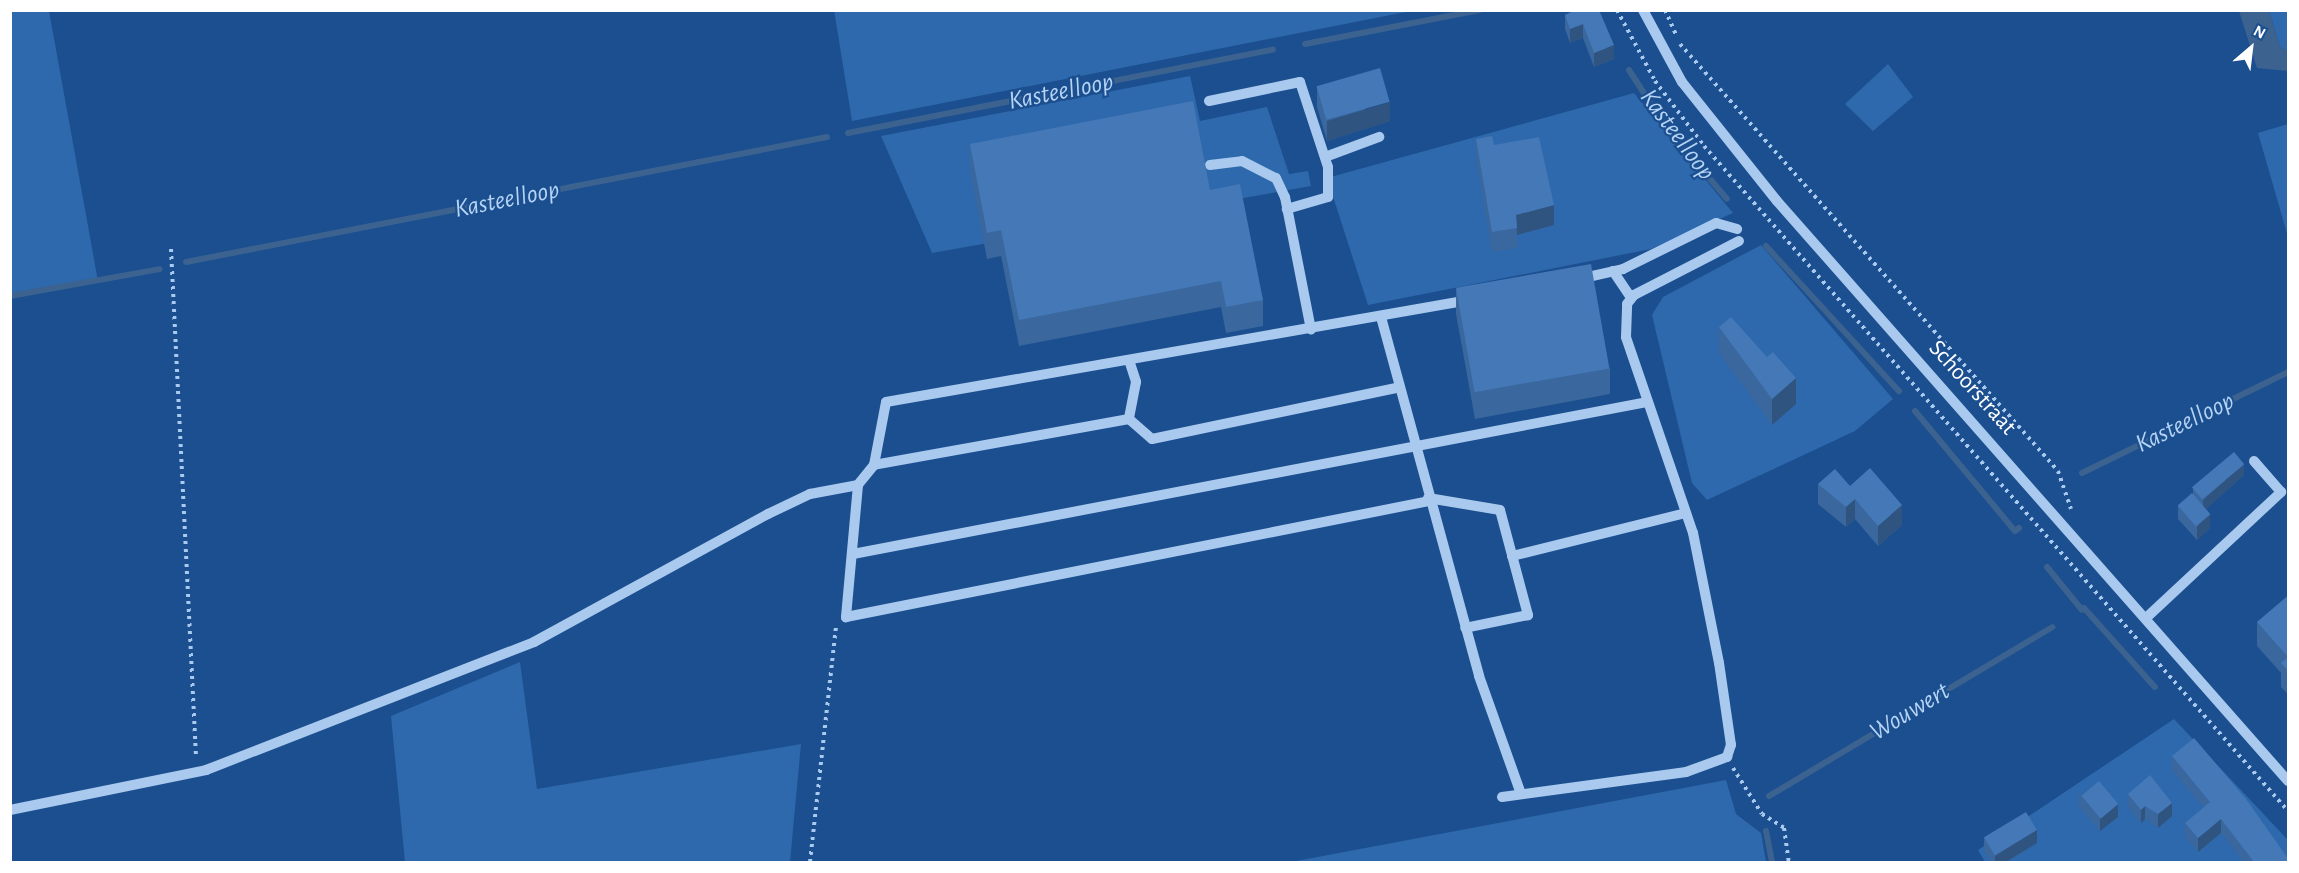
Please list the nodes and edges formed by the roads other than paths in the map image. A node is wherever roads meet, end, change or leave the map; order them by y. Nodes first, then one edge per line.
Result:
1 (1642, 10) edge
2 (1209, 101) dead end
3 (1379, 137) dead end
4 (1324, 157) junction
5 (1210, 165) dead end
6 (1287, 209) junction
7 (1737, 229) dead end
8 (1739, 241) dead end
9 (1613, 271) junction
10 (1566, 281) edge
11 (1485, 297) edge
12 (1631, 298) junction
13 (1381, 317) junction
14 (1311, 329) junction
15 (1129, 360) junction
16 (1400, 387) junction
17 (1647, 402) junction
18 (1129, 419) junction
19 (1415, 446) junction
20 (2254, 461) dead end
21 (874, 465) junction
22 (858, 485) junction
23 (1428, 499) junction
24 (1686, 513) junction
25 (853, 555) junction
26 (1512, 556) junction
27 (2146, 618) junction
28 (1465, 628) junction
29 (2289, 781) edge
30 (1521, 794) junction
31 (1502, 797) dead end
32 (10, 810) edge

1 - 27 street, Schoorstraat
2 - 4 street
3 - 4 street
4 - 6 street
5 - 6 street
6 - 14 street
7 - 9 street
8 - 12 street
9 - 10 street
9 - 12 street
11 - 13 street
12 - 17 street
13 - 14 street
13 - 16 street
14 - 15 street
15 - 18 street
15 - 21 street
16 - 18 street
16 - 19 street
17 - 19 street
17 - 24 street
18 - 21 street
19 - 23 street
19 - 25 street
20 - 27 street
21 - 22 street
22 - 25 street
22 - 32 street
23 - 25 street
23 - 26 street
23 - 28 street
24 - 26 street
24 - 30 street
26 - 28 street
27 - 29 street, Schoorstraat
28 - 30 street
30 - 31 street

